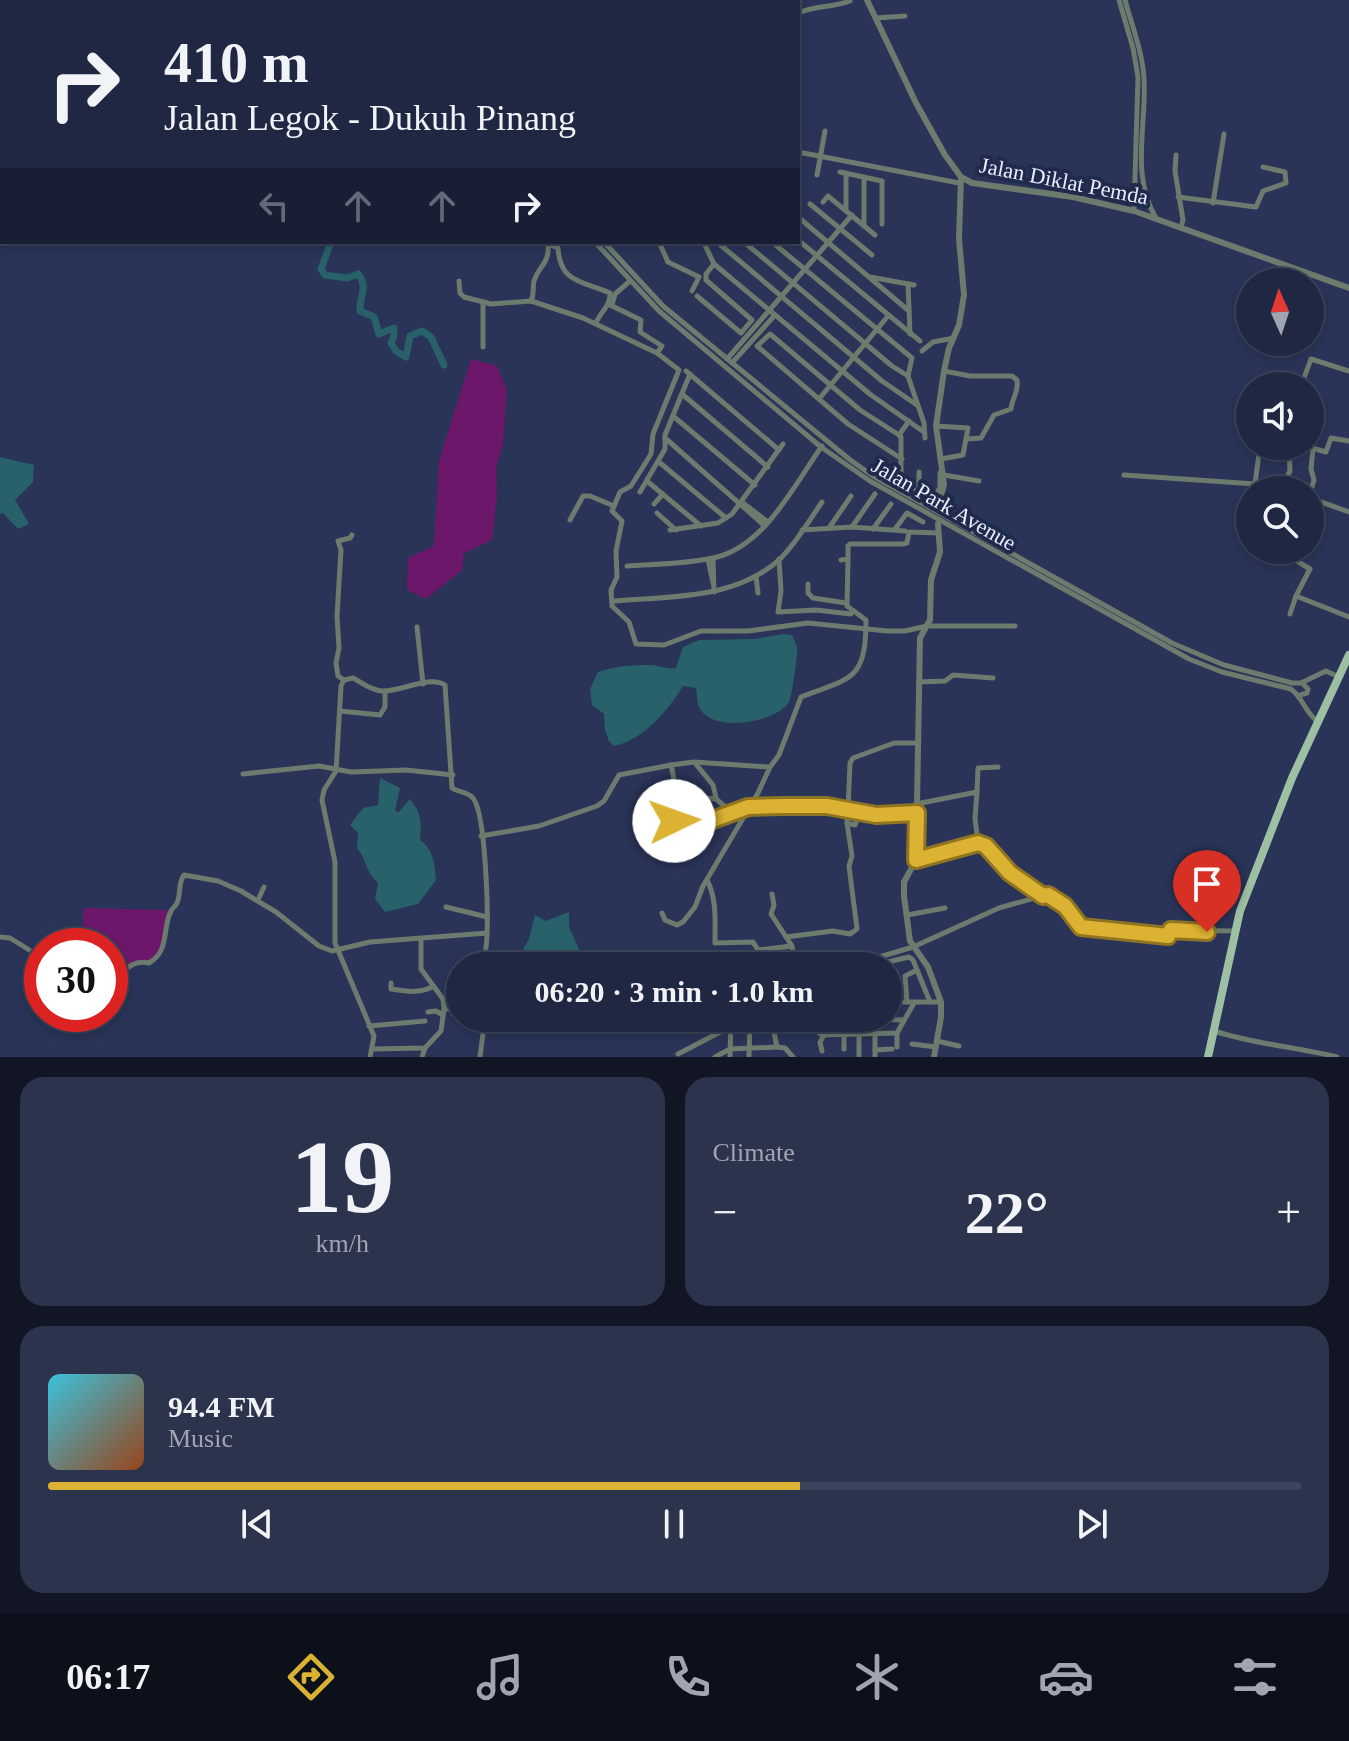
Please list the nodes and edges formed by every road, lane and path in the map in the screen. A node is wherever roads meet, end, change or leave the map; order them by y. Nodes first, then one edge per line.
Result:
1 (867, 0) edge
2 (1122, 0) edge
3 (850, 1) edge
4 (800, 12) edge
5 (905, 16) dead end
6 (876, 18) junction
7 (825, 131) dead end
8 (1224, 134) dead end
9 (800, 152) edge
10 (1176, 155) dead end
11 (821, 156) junction
12 (1263, 167) dead end
13 (817, 175) dead end
14 (864, 177) junction
15 (960, 180) junction
16 (1178, 197) junction
17 (823, 202) dead end
18 (1213, 203) junction
19 (810, 204) dead end
20 (846, 210) junction
21 (1134, 211) junction
22 (852, 215) junction
23 (1156, 218) junction
24 (800, 219) edge
25 (882, 224) dead end
26 (864, 226) junction
27 (1181, 227) junction
28 (840, 229) junction
29 (875, 235) dead end
30 (800, 242) edge
31 (829, 243) junction
32 (547, 244) edge
33 (549, 244) edge
34 (597, 244) edge
35 (605, 244) edge
36 (660, 244) edge
37 (706, 244) edge
38 (719, 244) edge
39 (746, 244) edge
40 (774, 244) edge
41 (872, 255) dead end
42 (817, 256) junction
43 (614, 258) junction
44 (714, 264) junction
45 (806, 270) junction
46 (869, 277) junction
47 (459, 281) dead end
48 (630, 281) junction
49 (794, 284) junction
50 (1349, 288) edge
51 (783, 297) junction
52 (531, 301) junction
53 (483, 302) junction
54 (610, 304) junction
55 (909, 311) junction
56 (773, 313) junction
57 (888, 316) junction
58 (596, 323) junction
59 (877, 330) junction
60 (910, 334) junction
61 (954, 338) junction
62 (920, 341) dead end
63 (701, 342) junction
64 (865, 343) junction
65 (483, 347) dead end
66 (922, 351) dead end
67 (657, 353) junction
68 (854, 357) junction
69 (729, 361) junction
70 (842, 371) junction
71 (944, 371) junction
72 (1349, 371) edge
73 (1306, 372) edge
74 (908, 376) junction
75 (830, 385) junction
76 (682, 394) junction
77 (819, 399) junction
78 (917, 405) junction
79 (673, 415) junction
80 (909, 421) junction
81 (936, 426) junction
82 (899, 435) junction
83 (665, 438) junction
84 (967, 439) junction
85 (1349, 441) edge
86 (823, 444) junction
87 (1324, 452) edge
88 (902, 459) junction
89 (941, 459) junction
90 (659, 462) junction
91 (768, 467) junction
92 (919, 472) dead end
93 (942, 474) junction
94 (1124, 475) dead end
95 (872, 479) junction
96 (979, 481) dead end
97 (648, 482) junction
98 (902, 483) junction
99 (1236, 483) edge
100 (755, 485) junction
101 (898, 490) junction
102 (640, 492) dead end
103 (919, 493) junction
104 (663, 494) junction
105 (875, 494) dead end
106 (851, 496) dead end
107 (822, 502) dead end
108 (1324, 502) edge
109 (742, 503) junction
110 (654, 504) dead end
111 (891, 504) dead end
112 (614, 506) junction
113 (938, 509) dead end
114 (1349, 512) edge
115 (657, 513) dead end
116 (726, 518) junction
117 (570, 520) dead end
118 (923, 522) dead end
119 (767, 524) junction
120 (938, 524) dead end
121 (702, 527) junction
122 (852, 527) junction
123 (829, 528) junction
124 (873, 529) junction
125 (802, 530) junction
126 (895, 530) junction
127 (905, 531) dead end
128 (940, 533) junction
129 (352, 535) dead end
130 (710, 559) junction
131 (779, 559) junction
132 (1302, 564) edge
133 (627, 566) dead end
134 (756, 576) junction
135 (808, 584) dead end
136 (714, 588) junction
137 (758, 593) dead end
138 (1296, 596) junction
139 (615, 601) dead end
140 (802, 601) dead end
141 (846, 603) junction
142 (800, 611) junction
143 (851, 614) dead end
144 (1290, 614) dead end
145 (1349, 617) edge
146 (927, 626) junction
147 (1015, 626) dead end
148 (417, 627) dead end
149 (866, 630) junction
150 (1349, 655) edge
151 (1211, 664) junction
152 (1339, 677) junction
153 (993, 678) dead end
154 (344, 680) junction
155 (919, 682) junction
156 (1274, 682) junction
157 (1301, 683) junction
158 (423, 684) junction
159 (385, 691) junction
160 (1300, 695) junction
161 (340, 711) junction
162 (1318, 721) junction
163 (919, 743) junction
164 (694, 762) junction
165 (671, 765) junction
166 (770, 767) junction
167 (998, 767) dead end
168 (336, 771) junction
169 (243, 774) dead end
170 (453, 775) junction
171 (977, 792) junction
172 (675, 795) junction
173 (716, 799) junction
174 (916, 804) junction
175 (748, 808) junction
176 (848, 810) junction
177 (732, 813) junction
178 (860, 813) junction
179 (917, 813) junction
180 (670, 819) junction
181 (741, 820) junction
182 (652, 821) dead end
183 (847, 823) junction
184 (481, 836) junction
185 (978, 843) junction
186 (916, 860) junction
187 (707, 880) junction
188 (264, 887) dead end
189 (772, 894) dead end
190 (1043, 896) junction
191 (258, 900) junction
192 (446, 907) dead end
193 (945, 908) dead end
194 (662, 913) dead end
195 (907, 915) junction
196 (487, 917) junction
197 (1235, 931) junction
198 (487, 933) junction
199 (0, 937) edge
200 (786, 937) junction
201 (421, 939) junction
202 (792, 946) junction
203 (24, 947) edge
204 (913, 947) junction
205 (758, 950) joint
206 (336, 951) junction
207 (486, 952) edge
208 (793, 952) edge
209 (892, 952) edge
210 (902, 959) edge
211 (128, 966) edge
212 (917, 970) junction
213 (391, 983) dead end
214 (432, 987) junction
215 (902, 1002) edge
216 (911, 1002) junction
217 (930, 1002) junction
218 (941, 1002) junction
219 (428, 1012) dead end
220 (444, 1012) junction
221 (904, 1020) joint
222 (425, 1021) dead end
223 (369, 1026) junction
224 (1213, 1030) junction
225 (483, 1032) edge
226 (721, 1032) edge
227 (730, 1032) edge
228 (750, 1032) edge
229 (774, 1032) edge
230 (818, 1032) edge
231 (897, 1033) junction
232 (874, 1034) junction
233 (824, 1035) junction
234 (844, 1035) junction
235 (859, 1035) junction
236 (912, 1044) dead end
237 (936, 1044) junction
238 (959, 1046) dead end
239 (777, 1047) junction
240 (425, 1048) junction
241 (372, 1049) junction
242 (730, 1049) junction
243 (749, 1049) junction
244 (844, 1049) dead end
245 (822, 1051) dead end
246 (875, 1053) edge
247 (683, 1054) edge
248 (859, 1056) edge
249 (370, 1057) edge
250 (422, 1057) edge
251 (480, 1057) edge
252 (715, 1057) edge
253 (730, 1057) edge
254 (749, 1057) edge
255 (793, 1057) edge
256 (934, 1057) edge
257 (1208, 1057) edge
258 (1337, 1057) edge

1 - 6 street, Jalan Diklat Pemda
2 - 21 street
2 - 23 street
3 - 4 street
5 - 6 street
6 - 15 street, Jalan Diklat Pemda
7 - 11 street
8 - 18 street
9 - 11 street
10 - 16 street
11 - 13 street
11 - 15 street
12 - 18 street
14 - 20 street
14 - 25 street
14 - 26 street
15 - 21 street, Jalan Diklat Pemda
15 - 61 street
16 - 18 street
16 - 27 street
17 - 20 street
19 - 28 street
20 - 22 street
21 - 23 street, Jalan Diklat Pemda
22 - 26 street
22 - 28 street
23 - 27 street, Jalan Diklat Pemda
24 - 31 street
26 - 29 street
27 - 50 street, Jalan Diklat Pemda
28 - 31 street
28 - 41 street
30 - 42 street
31 - 42 street
31 - 46 street
32 - 52 street
33 - 54 street
34 - 43 street, Jalan Park Avenue
35 - 43 street, Jalan Park Avenue
36 - 44 street
37 - 44 street
38 - 51 street
39 - 49 street
40 - 45 street
42 - 45 street
42 - 57 street
43 - 48 street, Jalan Park Avenue
43 - 63 street, Jalan Park Avenue
44 - 56 street
45 - 49 street
45 - 59 street
46 - 55 street
46 - 55 street
47 - 53 street
48 - 54 street
48 - 63 street, Jalan Park Avenue
49 - 51 street
49 - 64 street
51 - 56 street
51 - 68 street
52 - 53 street
52 - 58 street
53 - 65 street
54 - 58 street
54 - 67 street
55 - 60 street
56 - 69 street
56 - 70 street
57 - 59 street
57 - 60 street
58 - 67 street
59 - 64 street
59 - 74 street
60 - 62 street
61 - 66 street
61 - 71 street
63 - 69 street, Jalan Park Avenue
63 - 86 street, Jalan Park Avenue
64 - 68 street
64 - 74 street
67 - 112 street
68 - 70 street
68 - 78 street
69 - 86 street, Jalan Park Avenue
70 - 75 street
70 - 80 street
71 - 81 street
71 - 84 street
72 - 73 street
74 - 78 street
75 - 77 street
75 - 77 street
75 - 82 street
76 - 79 street
76 - 91 street
76 - 91 street
77 - 88 street
78 - 80 street
79 - 83 street
79 - 100 street
80 - 82 street
81 - 84 street
81 - 89 street
82 - 88 street
83 - 90 street
83 - 109 street
84 - 89 street
85 - 87 street
86 - 95 street, Jalan Park Avenue
86 - 119 street
88 - 98 street
89 - 93 street
90 - 97 street
90 - 116 street
91 - 100 street
92 - 103 street
93 - 96 street
93 - 103 street
93 - 113 street
94 - 99 street
95 - 101 street, Jalan Park Avenue
95 - 151 street, Jalan Park Avenue
97 - 102 street
97 - 104 street
98 - 101 street
98 - 103 street
100 - 109 street
101 - 151 street, Jalan Park Avenue
104 - 110 street
104 - 121 street
105 - 122 street
106 - 123 street
107 - 125 street
108 - 114 street
109 - 116 street
109 - 119 street
111 - 124 street
112 - 117 street
112 - 149 street
115 - 121 street
116 - 121 street
118 - 126 street
119 - 130 street
120 - 128 street
122 - 123 street
122 - 124 street
123 - 125 street
124 - 126 street
125 - 131 street
126 - 127 street
128 - 141 street
128 - 146 street
129 - 154 street
130 - 133 street
130 - 136 street
131 - 134 street
131 - 142 street
132 - 138 street
134 - 136 street
134 - 137 street
135 - 141 street
136 - 139 street
138 - 144 street
138 - 145 street
140 - 142 street
141 - 149 street
142 - 143 street
146 - 147 street
146 - 149 street
146 - 155 street
148 - 158 street
149 - 166 street
150 - 152 main road
151 - 156 street, Jalan Park Avenue
152 - 157 street, Jalan Park Avenue
152 - 162 main road
153 - 155 street
154 - 159 street
154 - 161 street
155 - 163 street
156 - 157 street, Jalan Park Avenue
156 - 160 street, Jalan Park Avenue
157 - 160 street
158 - 159 street
158 - 170 street
159 - 161 street
160 - 162 street
161 - 168 street
162 - 197 main road
163 - 174 street
163 - 176 street
164 - 165 street
164 - 166 street
164 - 173 street
165 - 172 street
165 - 184 street
166 - 175 street
167 - 171 street
168 - 169 street
168 - 170 street
168 - 206 street
170 - 184 street
171 - 174 street
171 - 185 street
172 - 173 street
172 - 180 street
173 - 177 street
174 - 179 street
175 - 176 street
175 - 177 street
175 - 181 street
176 - 178 street
176 - 183 street
177 - 180 street
177 - 181 street
178 - 179 street
178 - 183 street
179 - 186 street
180 - 182 street
181 - 187 street
183 - 200 street
184 - 196 street
185 - 186 street
185 - 190 street
186 - 195 street
187 - 194 street
187 - 205 street
188 - 191 street
189 - 200 street
190 - 197 street
190 - 204 street
191 - 206 street
191 - 211 street
192 - 196 street
193 - 195 street
195 - 204 street
196 - 198 street
197 - 224 main road
198 - 201 street
198 - 207 street
199 - 203 street
200 - 202 street
201 - 206 street
201 - 214 street
202 - 205 street
202 - 208 street
204 - 209 street
204 - 218 street
206 - 223 street
210 - 212 street
212 - 216 street
212 - 217 street
213 - 214 street
214 - 220 street
215 - 216 street
216 - 217 street
216 - 221 street
217 - 218 street
218 - 237 street
219 - 220 street
220 - 240 street
221 - 231 street
222 - 223 street
223 - 241 street
224 - 257 main road
224 - 258 street
225 - 251 street
226 - 247 street
227 - 242 street
228 - 243 street
229 - 239 street
230 - 233 street
231 - 232 street
231 - 246 street
232 - 235 street
232 - 246 street
233 - 234 street
233 - 245 street
234 - 235 street
234 - 244 street
235 - 248 street
236 - 237 street
237 - 238 street
237 - 256 street
239 - 243 street
239 - 255 street
240 - 241 street
240 - 250 street
241 - 249 street
242 - 243 street
242 - 252 street
242 - 253 street
243 - 254 street

